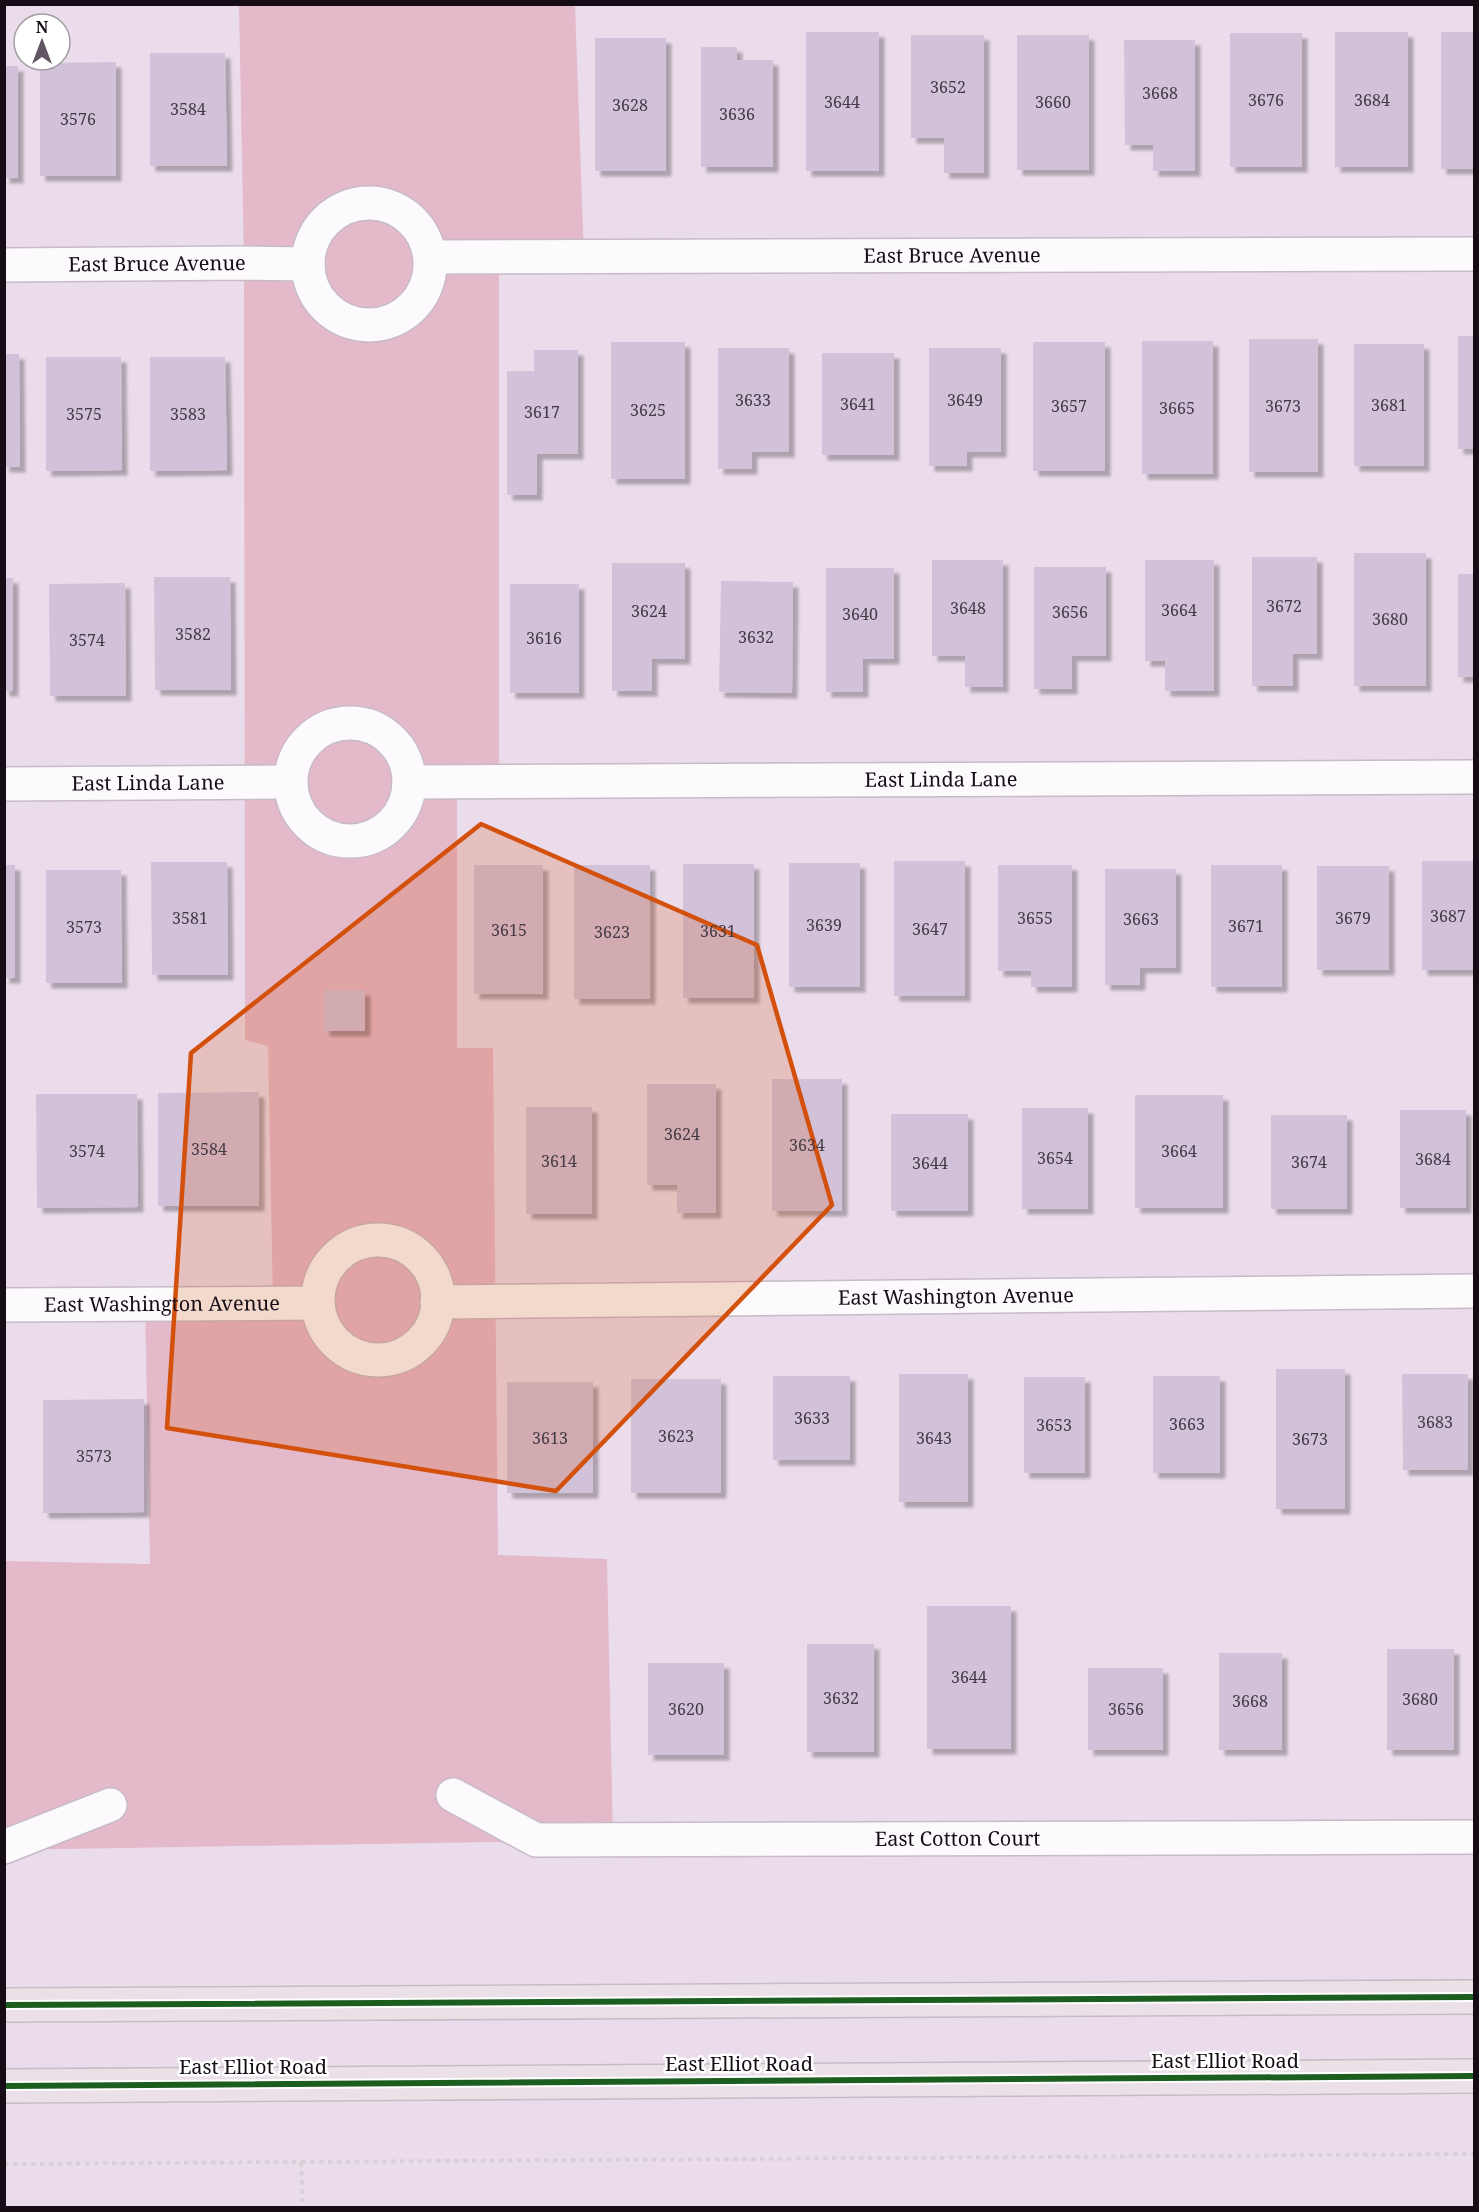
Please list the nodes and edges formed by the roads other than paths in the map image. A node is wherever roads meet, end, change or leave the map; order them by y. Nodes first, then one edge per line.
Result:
1 (1474, 254) edge
2 (430, 257) junction
3 (308, 264) junction
4 (4, 265) edge
5 (1474, 777) edge
6 (290, 782) junction
7 (409, 782) junction
8 (4, 784) edge
9 (1474, 1291) edge
10 (437, 1302) junction
11 (318, 1303) junction
12 (4, 1305) edge
13 (453, 1795) dead end
14 (110, 1805) dead end
15 (1474, 1837) edge
16 (4, 1847) edge
17 (1474, 1997) edge
18 (4, 2005) edge
19 (1474, 2076) edge
20 (4, 2085) edge

1 - 2 street, East Bruce Avenue
2 - 3 street
2 - 3 street
3 - 4 street, East Bruce Avenue
5 - 7 street, East Linda Lane
6 - 7 street
6 - 7 street
6 - 8 street, East Linda Lane
9 - 10 street, East Washington Avenue
10 - 11 street
10 - 11 street
11 - 12 street, East Washington Avenue
13 - 15 street, East Cotton Court
14 - 16 street
17 - 18 main road
19 - 20 main road, East Elliot Road

